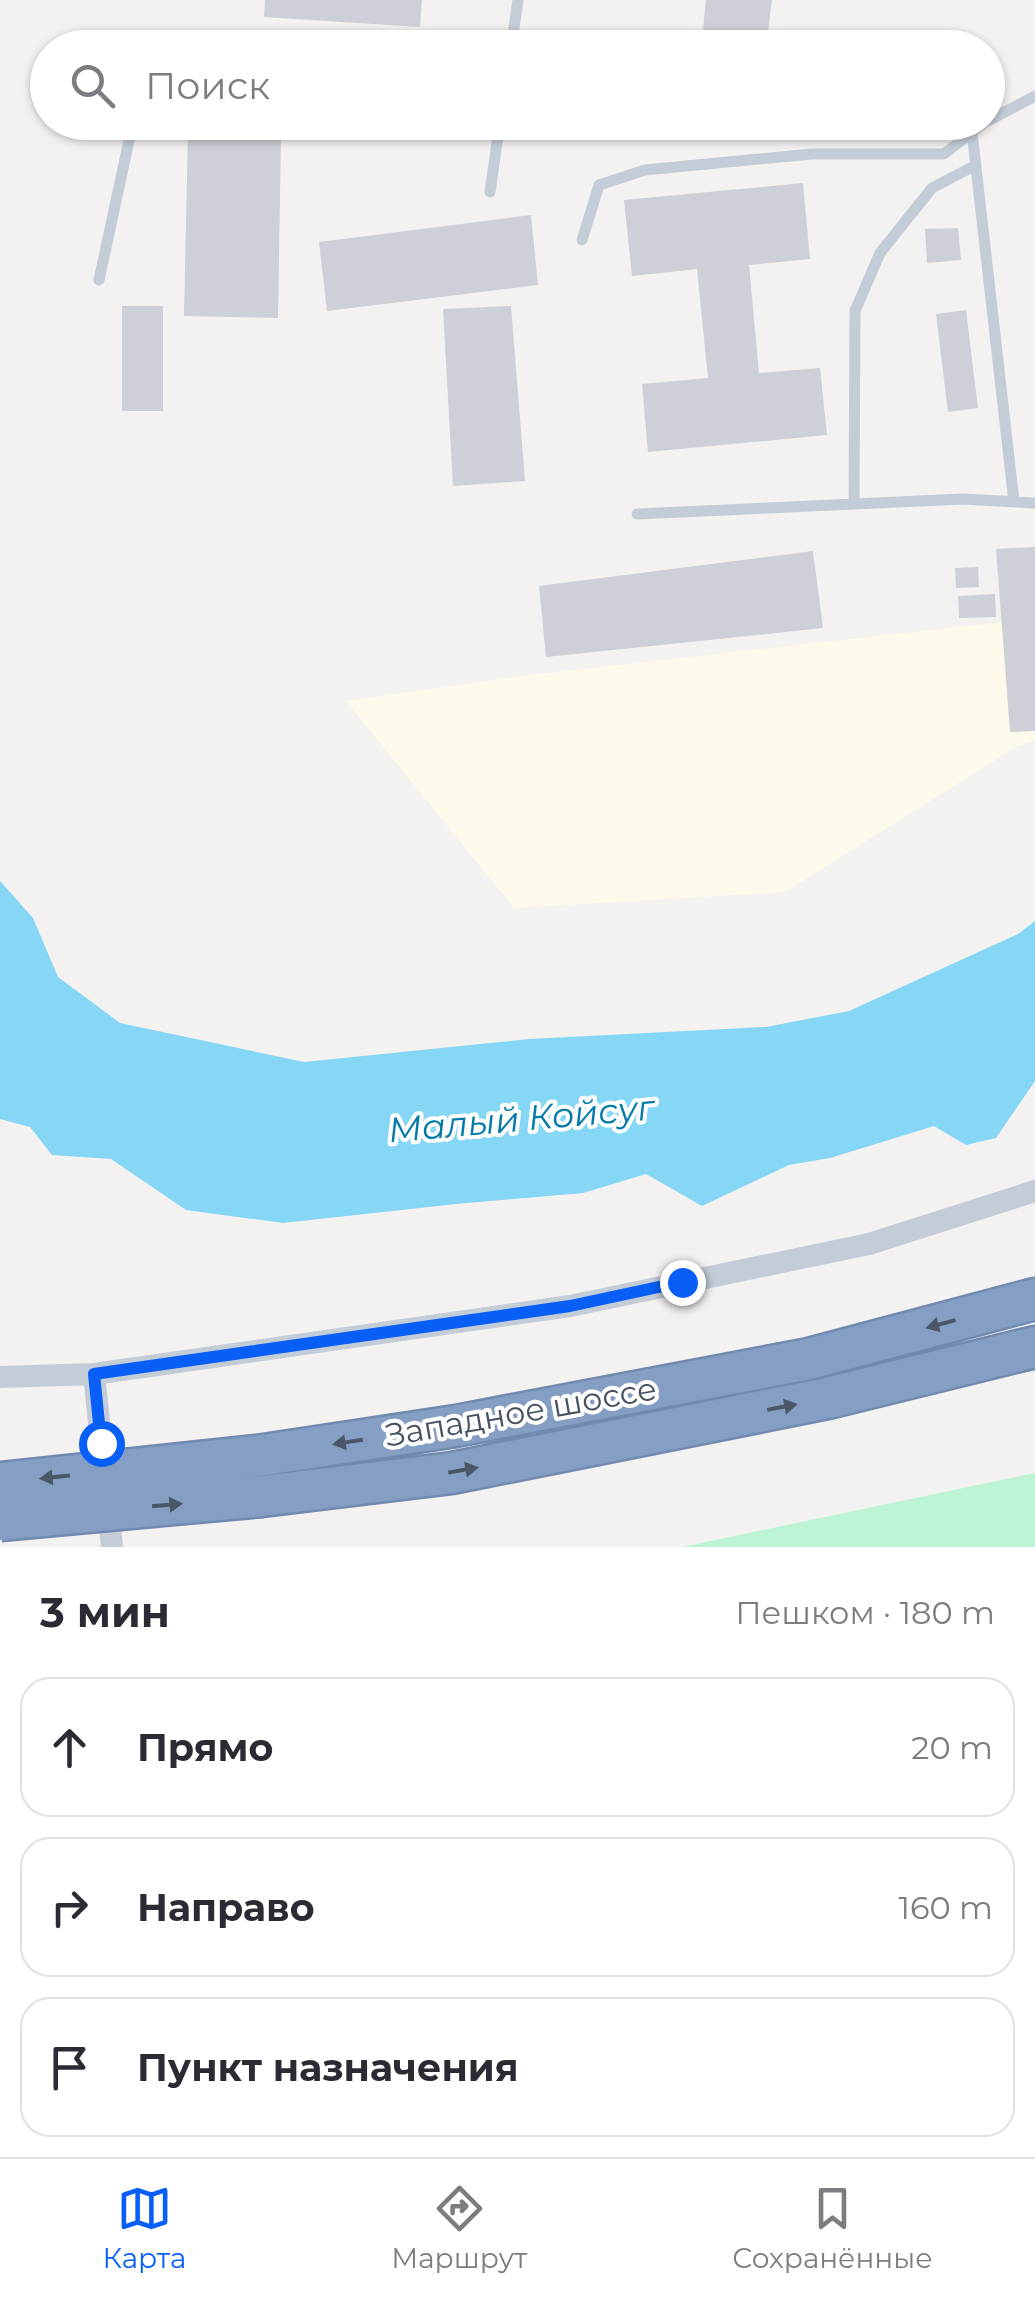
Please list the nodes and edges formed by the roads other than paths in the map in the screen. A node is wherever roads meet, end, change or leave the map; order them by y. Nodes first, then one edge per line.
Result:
1 (518, 0) edge
2 (514, 30) edge
3 (1035, 96) edge
4 (1005, 112) edge
5 (129, 140) edge
6 (497, 140) edge
7 (962, 140) edge
8 (973, 140) edge
9 (976, 165) junction
10 (490, 192) dead end
11 (582, 240) dead end
12 (98, 280) dead end
13 (1014, 502) junction
14 (1035, 503) edge
15 (854, 504) junction
16 (636, 514) dead end
17 (1035, 1191) edge
18 (1035, 1298) edge
19 (1035, 1347) edge
20 (94, 1374) junction
21 (0, 1378) edge
22 (0, 1483) edge
23 (0, 1520) edge
24 (112, 1547) edge

1 - 2 lane
3 - 4 lane
5 - 12 lane
6 - 10 lane
7 - 11 lane
8 - 9 lane
9 - 13 lane
9 - 15 lane
13 - 14 lane
13 - 15 lane
15 - 16 lane
17 - 20 street
18 -> 22 highway, Западное шоссе, bridge
23 -> 19 highway, Западное шоссе, bridge
20 - 21 street
20 - 24 street

